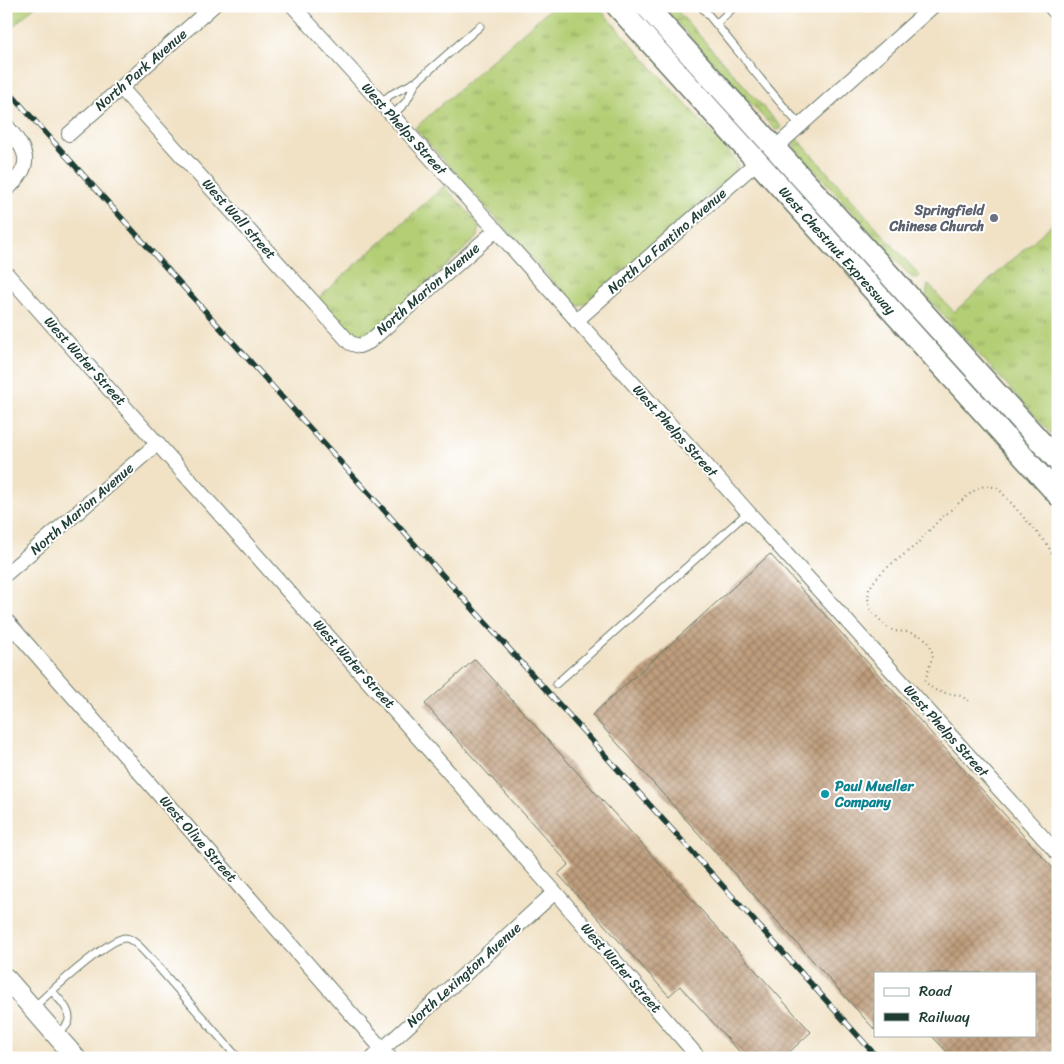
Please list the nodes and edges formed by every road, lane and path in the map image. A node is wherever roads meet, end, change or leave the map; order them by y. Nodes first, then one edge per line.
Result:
1 (213, 6) edge
2 (293, 6) edge
3 (617, 6) edge
4 (646, 6) edge
5 (701, 6) edge
6 (735, 6) edge
7 (933, 6) edge
8 (1050, 6) edge
9 (1058, 15) edge
10 (716, 24) junction
11 (480, 26) dead end
12 (417, 81) junction
13 (121, 88) junction
14 (382, 103) junction
15 (392, 116) junction
16 (6, 125) edge
17 (800, 125) junction
18 (69, 134) dead end
19 (775, 148) junction
20 (757, 162) junction
21 (6, 190) edge
22 (496, 230) junction
23 (6, 273) edge
24 (576, 321) junction
25 (359, 346) joint
26 (158, 443) junction
27 (1058, 461) edge
28 (1058, 495) edge
29 (748, 512) junction
30 (1058, 566) edge
31 (6, 574) edge
32 (6, 620) edge
33 (556, 684) dead end
34 (969, 701) dead end
35 (1058, 854) edge
36 (555, 892) junction
37 (6, 978) edge
38 (52, 991) junction
39 (32, 1008) junction
40 (57, 1036) junction
41 (382, 1055) edge
42 (76, 1058) edge
43 (238, 1058) edge
44 (699, 1058) edge

1 - 13 street, North Park Avenue
2 - 14 street, West Phelps Street
3 - 20 main road, West Chestnut Expressway
4 - 19 main road, West Chestnut Expressway
5 - 10 lane
6 - 10 lane
7 - 17 street
8 - 9 street
10 - 17 lane
11 - 12 lane
12 - 14 lane
12 - 15 lane
13 - 18 street, North Park Avenue
13 - 25 street, West Wall street
14 - 15 street, West Phelps Street
15 - 22 street, West Phelps Street
16 - 21 street
17 - 19 street
19 - 27 main road, West Chestnut Expressway
20 - 24 street, North La Fantino Avenue
20 - 28 main road, West Chestnut Expressway
22 - 24 street, West Phelps Street
22 - 25 street, North Marion Avenue
23 - 26 street, West Water Street
24 - 29 street, West Phelps Street
26 - 31 street, North Marion Avenue
26 - 36 street, West Water Street
29 - 33 lane
29 - 35 street, West Phelps Street
30 - 34 path
32 - 41 street, West Olive Street
36 - 41 street, North Lexington Avenue
36 - 44 street, West Water Street
37 - 39 main road
38 - 39 lane
38 - 40 lane
38 - 43 lane
39 - 40 main road
40 - 42 main road

